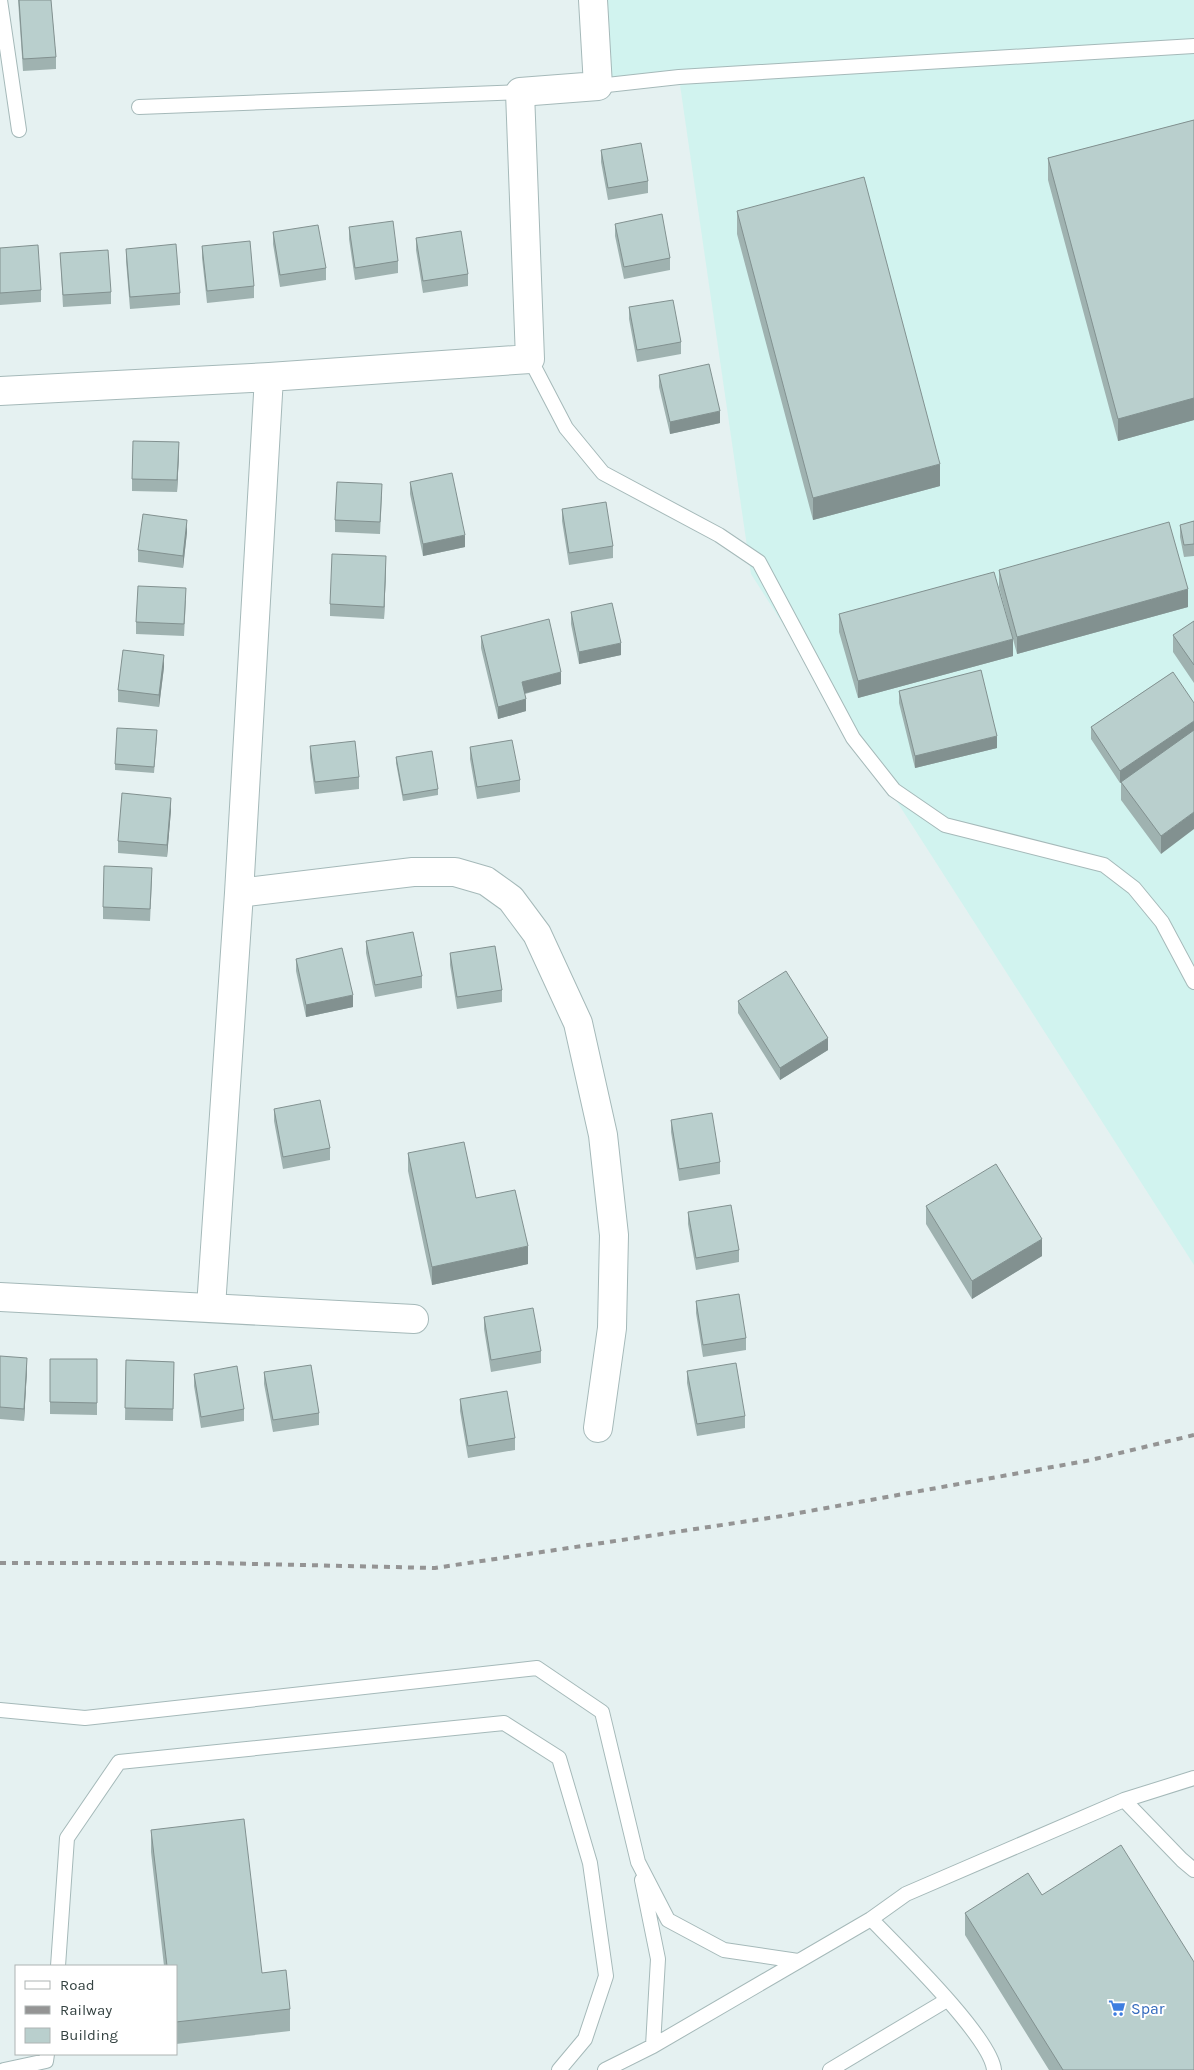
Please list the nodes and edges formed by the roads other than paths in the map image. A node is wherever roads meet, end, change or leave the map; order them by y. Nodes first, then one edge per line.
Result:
1 (0, 0) edge
2 (593, 0) edge
3 (1194, 46) edge
4 (598, 86) junction
5 (520, 92) junction
6 (139, 107) dead end
7 (19, 130) dead end
8 (530, 359) junction
9 (269, 377) junction
10 (0, 391) edge
11 (239, 893) junction
12 (1194, 982) edge
13 (0, 1297) edge
14 (211, 1307) junction
15 (414, 1319) dead end
16 (598, 1428) dead end
17 (0, 1710) edge
18 (1194, 1778) edge
19 (1124, 1800) junction
20 (638, 1862) junction
21 (1194, 1870) edge
22 (871, 1919) junction
23 (798, 1961) junction
24 (58, 1965) edge
25 (948, 2000) junction
26 (653, 2046) junction
27 (47, 2055) edge
28 (4, 2070) edge
29 (559, 2070) edge
30 (605, 2070) edge
31 (830, 2070) edge
32 (994, 2070) edge

1 - 7 lane
2 - 4 street
3 - 4 lane
4 - 5 street
5 - 6 lane
5 - 8 street
8 - 9 street
8 - 12 lane
9 - 10 street
9 - 11 street
11 - 14 street
11 - 16 street
13 - 14 street
14 - 15 street
17 - 20 lane
18 - 19 lane
19 - 21 lane
19 - 22 lane
20 - 23 lane
20 - 26 lane
22 - 23 lane
22 - 25 lane
23 - 26 lane
24 - 29 lane
25 - 31 lane
25 - 32 lane
26 - 30 lane
27 - 28 lane

